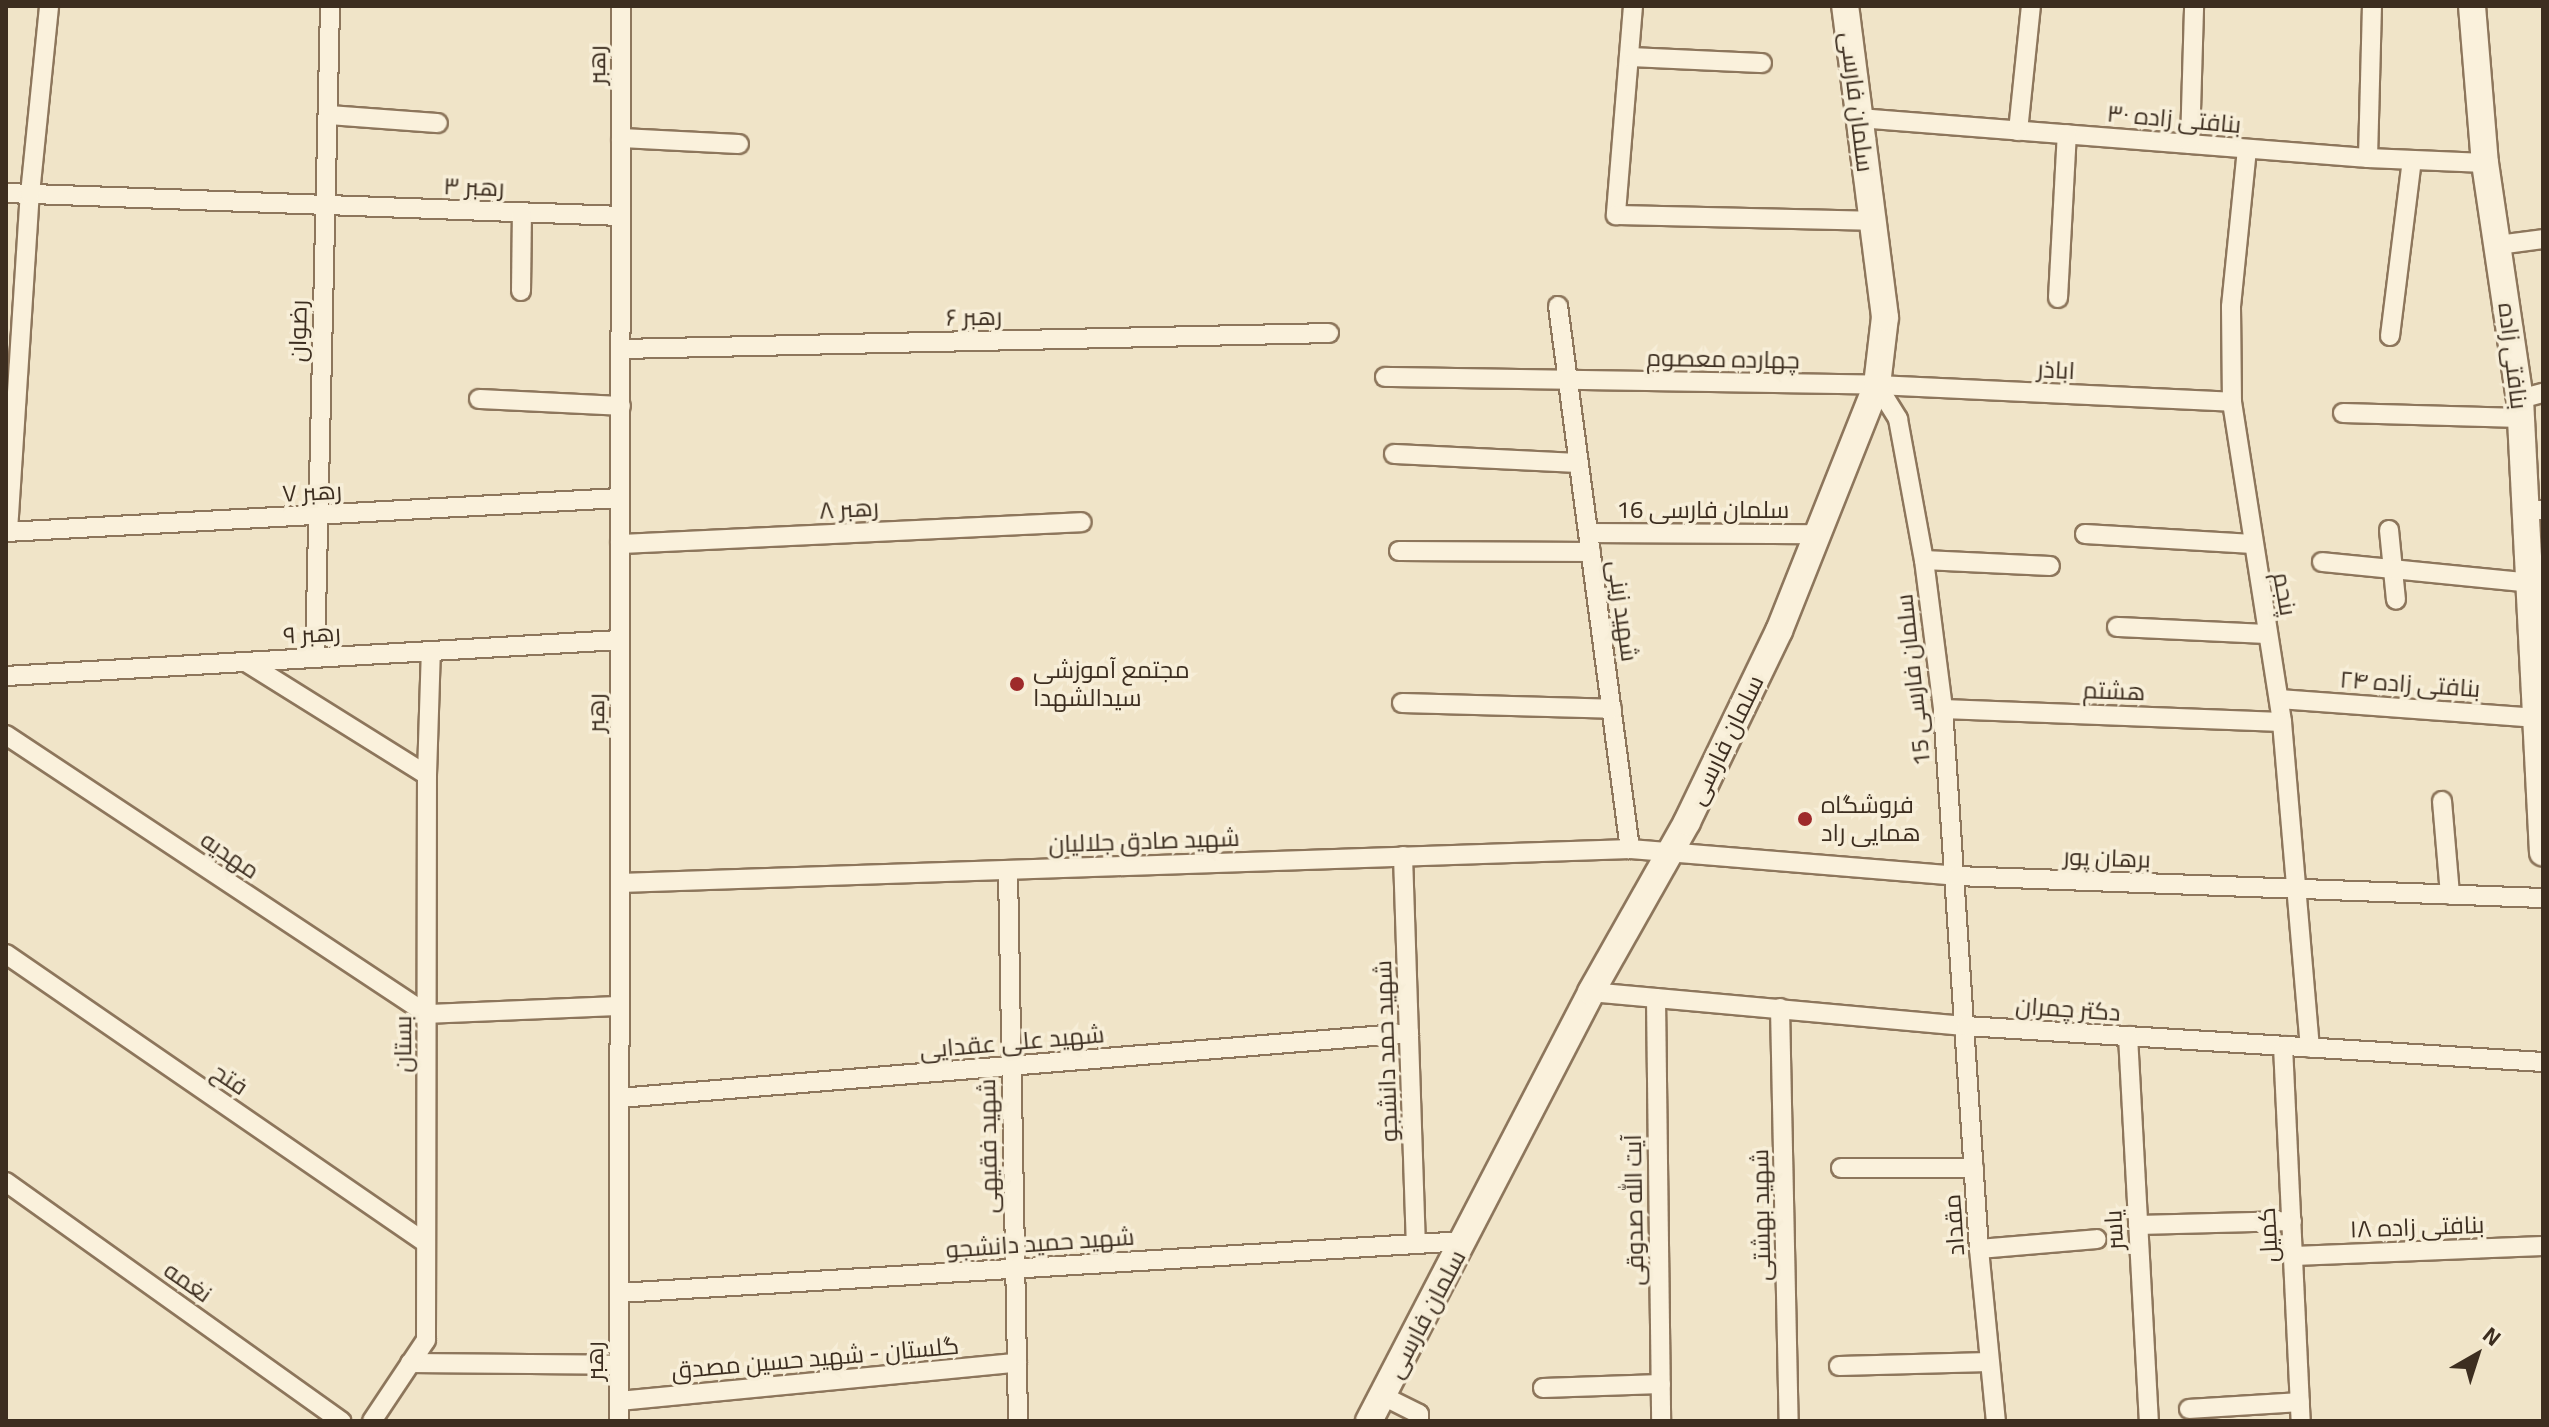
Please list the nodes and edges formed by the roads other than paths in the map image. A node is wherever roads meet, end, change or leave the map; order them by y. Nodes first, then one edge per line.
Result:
1 (49, 6) edge
2 (330, 6) edge
3 (621, 6) edge
4 (1633, 6) edge
5 (1845, 6) edge
6 (2031, 6) edge
7 (2194, 6) edge
8 (2372, 6) edge
9 (2472, 6) edge
10 (1629, 57) junction
11 (1762, 63) dead end
12 (328, 115) junction
13 (1859, 118) junction
14 (438, 123) dead end
15 (2018, 131) junction
16 (2067, 134) junction
17 (621, 138) junction
18 (739, 144) dead end
19 (2190, 144) junction
20 (2247, 149) junction
21 (2368, 158) junction
22 (2412, 160) junction
23 (2485, 163) junction
24 (6, 193) edge
25 (30, 194) junction
26 (325, 205) junction
27 (522, 213) junction
28 (621, 216) junction
29 (1872, 221) junction
30 (2543, 239) edge
31 (2498, 245) junction
32 (521, 291) dead end
33 (2058, 298) dead end
34 (1558, 306) dead end
35 (14, 314) edge
36 (1329, 333) dead end
37 (2390, 336) dead end
38 (621, 349) junction
39 (1385, 377) dead end
40 (1568, 380) junction
41 (1877, 385) junction
42 (479, 399) dead end
43 (2232, 402) junction
44 (2528, 403) edge
45 (621, 406) junction
46 (2343, 413) dead end
47 (1394, 454) dead end
48 (1579, 463) junction
49 (620, 498) junction
50 (2535, 510) edge
51 (318, 515) junction
52 (1081, 522) dead end
53 (2389, 530) dead end
54 (7, 532) edge
55 (1817, 534) junction
56 (2085, 534) dead end
57 (1590, 543) junction
58 (620, 544) junction
59 (2253, 544) junction
60 (1399, 551) dead end
61 (1924, 560) junction
62 (2322, 562) dead end
63 (2050, 566) dead end
64 (2394, 569) junction
65 (2535, 572) edge
66 (2396, 600) dead end
67 (2117, 627) dead end
68 (2268, 634) junction
69 (620, 640) junction
70 (431, 651) junction
71 (315, 658) junction
72 (246, 662) junction
73 (6, 676) edge
74 (2279, 699) junction
75 (2538, 701) edge
76 (1402, 703) dead end
77 (1612, 709) junction
78 (1943, 709) junction
79 (2282, 722) junction
80 (6, 735) edge
81 (427, 775) junction
82 (2442, 801) dead end
83 (1630, 849) junction
84 (2543, 852) edge
85 (1670, 854) junction
86 (1403, 856) junction
87 (1008, 870) junction
88 (1956, 876) junction
89 (620, 883) junction
90 (2296, 889) junction
91 (2450, 895) junction
92 (2543, 898) edge
93 (6, 954) edge
94 (1591, 992) junction
95 (1656, 998) junction
96 (620, 1006) junction
97 (1780, 1008) junction
98 (427, 1014) junction
99 (1966, 1026) junction
100 (1409, 1033) junction
101 (2128, 1036) junction
102 (2283, 1046) junction
103 (2310, 1048) junction
104 (2543, 1062) edge
105 (1011, 1066) junction
106 (619, 1098) junction
107 (1841, 1168) dead end
108 (1974, 1168) junction
109 (6, 1182) edge
110 (2292, 1221) junction
111 (2138, 1225) junction
112 (2097, 1239) dead end
113 (1465, 1241) junction
114 (426, 1243) junction
115 (1416, 1244) junction
116 (2543, 1246) edge
117 (1979, 1249) junction
118 (2294, 1256) junction
119 (1015, 1269) junction
120 (619, 1293) junction
121 (1989, 1362) junction
122 (410, 1363) junction
123 (1017, 1363) junction
124 (619, 1365) junction
125 (1839, 1366) dead end
126 (1661, 1384) junction
127 (1543, 1388) dead end
128 (1383, 1396) junction
129 (619, 1401) junction
130 (2189, 1409) dead end
131 (2300, 1412) edge
132 (341, 1421) edge
133 (372, 1421) edge
134 (619, 1421) edge
135 (1018, 1421) edge
136 (1369, 1421) edge
137 (1419, 1421) edge
138 (1661, 1421) edge
139 (1789, 1421) edge
140 (1996, 1421) edge
141 (2139, 1421) edge
142 (2149, 1421) edge

1 - 25 street
2 - 12 street, رضوان
3 - 17 street, رهبر
4 - 10 street
5 - 13 main road, سلمان فارسی
6 - 15 street
7 - 19 street
8 - 21 street
9 - 23 main road, بنافتی زاده
10 - 11 street
10 - 29 street
12 - 14 street
12 - 26 street, رضوان
13 - 15 street, بنافتی زاده ۳۰
13 - 29 main road, سلمان فارسی
15 - 16 street, بنافتی زاده ۳۰
16 - 19 street, بنافتی زاده ۳۰
16 - 33 street
17 - 18 street
17 - 28 street, رهبر
19 - 20 street, بنافتی زاده ۳۰
20 - 21 street, بنافتی زاده ۳۰
20 - 43 street, پنجم
21 - 22 street, بنافتی زاده ۳۰
22 - 23 street, بنافتی زاده ۳۰
22 - 37 street
23 - 31 main road, بنافتی زاده
24 - 25 street, رهبر ۳
25 - 26 street, رهبر ۳
25 - 35 street
26 - 27 street, رهبر ۳
26 - 51 street, رضوان
27 - 28 street, رهبر ۳
27 - 32 street
28 - 38 street, رهبر
29 - 41 main road, سلمان فارسی
30 - 31 street
31 - 44 main road, بنافتی زاده
34 - 40 street, شهید زینی
35 - 54 street
36 - 38 street, رهبر ۶
38 - 45 street, رهبر
39 - 40 street, چهارده معصوم
40 - 41 street, چهارده معصوم
40 - 48 street, شهید زینی
41 - 43 street, اباذر
41 - 55 main road, سلمان فارسی
41 - 61 street, سلمان فارسی 15
42 - 45 street
43 - 59 street, پنجم
44 - 46 street
44 - 50 main road, بنافتی زاده
45 - 49 street, رهبر
47 - 48 street
48 - 57 street, شهید زینی
49 - 51 street, رهبر ۷
49 - 58 street, رهبر
50 - 65 main road, بنافتی زاده
51 - 54 street, رهبر ۷
51 - 71 street, رضوان
52 - 58 street, رهبر ۸
53 - 64 street
55 - 57 street, سلمان فارسی 16
55 - 85 main road, سلمان فارسی
56 - 59 street
57 - 60 street, سلمان فارسی 16
57 - 77 street, شهید زینی
58 - 69 street, رهبر
59 - 68 street, پنجم
61 - 63 street
61 - 78 street, سلمان فارسی 15
62 - 64 street
64 - 65 street
64 - 66 street
65 - 75 main road, بنافتی زاده
67 - 68 street
68 - 74 street, پنجم
69 - 70 street, رهبر ۹
69 - 89 street, رهبر
70 - 71 street, رهبر ۹
70 - 81 street, بستان
71 - 72 street, رهبر ۹
72 - 73 street, رهبر ۹
72 - 81 street
74 - 75 street, بنافتی زاده ۲۴
74 - 79 street, پنجم
75 - 84 main road, بنافتی زاده
76 - 77 street
77 - 83 street, شهید زینی
78 - 79 street, هشتم
78 - 88 street, سلمان فارسی 15
79 - 90 street, پنجم
80 - 98 street, مهدیه
81 - 98 street, بستان
82 - 91 street
83 - 85 street, شهید صادق جلالیان
83 - 86 street, شهید صادق جلالیان
85 - 88 street, برهان پور
85 - 94 main road, سلمان فارسی
86 - 87 street, شهید صادق جلالیان
86 - 100 street, شهید حمد دانشجو
87 - 89 street, شهید صادق جلالیان
87 - 105 street, شهید فقیهی
88 - 90 street, برهان پور
88 - 99 street, سلمان فارسی 15
89 - 96 street, رهبر
90 - 91 street, برهان پور
90 - 103 street, پنجم
91 - 92 street, برهان پور
93 - 114 street, فتح
94 - 95 street, دکتر چمران
94 - 113 main road, سلمان فارسی
95 - 97 street, دکتر چمران
95 - 126 street, آیت الله صدوقی
96 - 98 street
96 - 106 street, رهبر
97 - 99 street, دکتر چمران
97 - 139 street, شهید بهشتی
98 - 114 street, بستان
99 - 101 street, دکتر چمران
99 - 108 street, مقداد
100 - 105 street, شهید علی عقدایی
100 - 115 street, شهید حمد دانشجو
101 - 102 street, دکتر چمران
101 - 111 street, یاسر
102 - 103 street, دکتر چمران
102 - 110 street, کمیل
103 - 104 street, دکتر چمران
105 - 106 street, شهید علی عقدایی
105 - 119 street, شهید فقیهی
106 - 120 street, رهبر
107 - 108 street
108 - 117 street, مقداد
109 - 132 street, نغمه
110 - 111 street
110 - 118 street, کمیل
111 - 142 street, یاسر
112 - 117 street
113 - 115 street, شهید حمید دانشجو
113 - 128 main road, سلمان فارسی
114 - 122 street, بستان
115 - 119 street, شهید حمید دانشجو
116 - 118 street, بنافتی زاده ۱۸
117 - 121 street, مقداد
118 - 131 street, کمیل
119 - 120 street, شهید حمید دانشجو
119 - 123 street, شهید فقیهی
120 - 124 street, رهبر
121 - 125 street
121 - 140 street, مقداد
122 - 124 street
122 - 133 street, بستان
123 - 129 street, گلستان - شهید حسین مصدق
123 - 135 street, شهید فقیهی
124 - 129 street, رهبر
126 - 127 street
126 - 138 street, آیت الله صدوقی
128 - 136 main road, سلمان فارسی
128 - 137 street
129 - 134 street, رهبر
130 - 131 street
141 - 142 street

